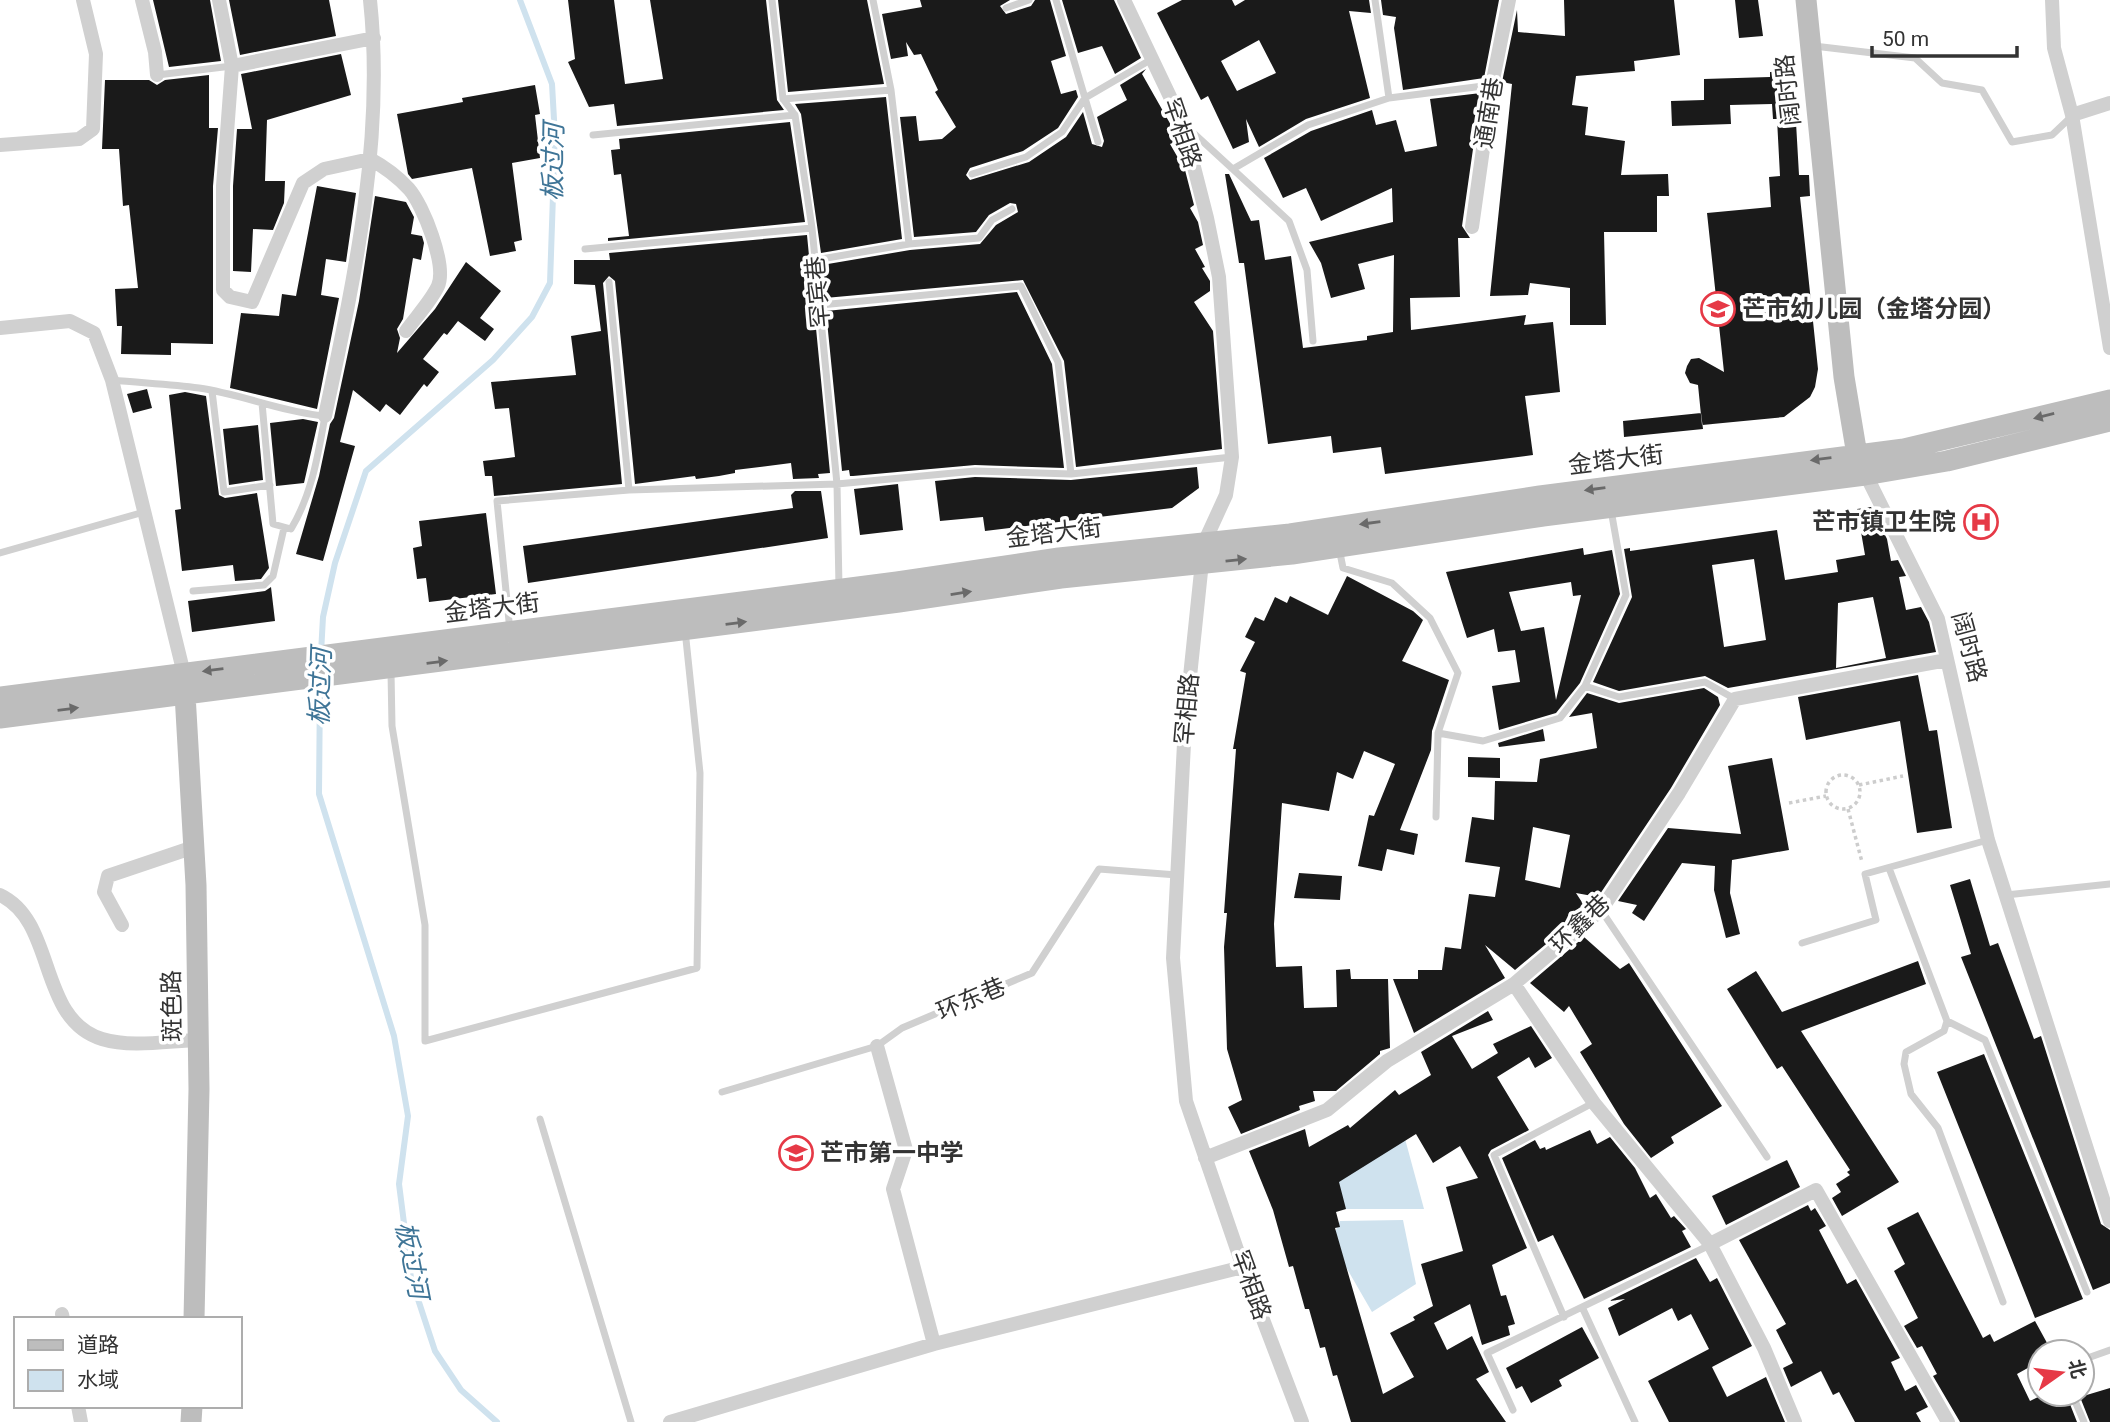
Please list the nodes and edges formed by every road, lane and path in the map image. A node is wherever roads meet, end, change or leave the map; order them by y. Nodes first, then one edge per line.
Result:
1 (83, 0) edge
2 (142, 0) edge
3 (219, 0) edge
4 (370, 0) edge
5 (772, 0) edge
6 (873, 0) edge
7 (1029, 0) edge
8 (1056, 0) edge
9 (1124, 0) edge
10 (1376, 0) edge
11 (1509, 0) edge
12 (1806, 0) edge
13 (2052, 0) edge
14 (1006, 8) dead end
15 (374, 38) junction
16 (1810, 45) junction
17 (1152, 59) junction
18 (232, 66) junction
19 (156, 75) joint
20 (1492, 85) junction
21 (891, 90) junction
22 (1085, 98) junction
23 (1389, 98) junction
24 (783, 99) junction
25 (2110, 103) edge
26 (795, 115) junction
27 (2073, 115) junction
28 (1183, 124) junction
29 (593, 135) dead end
30 (1098, 142) dead end
31 (0, 145) edge
32 (370, 159) junction
33 (1233, 169) junction
34 (972, 174) dead end
35 (1012, 209) dead end
36 (1472, 227) dead end
37 (812, 228) junction
38 (909, 244) junction
39 (585, 249) dead end
40 (815, 260) junction
41 (609, 282) dead end
42 (820, 305) junction
43 (0, 328) edge
44 (406, 331) dead end
45 (1313, 341) dead end
46 (2110, 348) edge
47 (112, 380) junction
48 (212, 391) junction
49 (2110, 400) edge
50 (262, 403) junction
51 (325, 416) junction
52 (2110, 421) edge
53 (1232, 457) junction
54 (1861, 465) junction
55 (1071, 474) junction
56 (837, 484) junction
57 (270, 485) junction
58 (629, 490) junction
59 (1611, 508) junction
60 (145, 512) junction
61 (284, 528) junction
62 (1339, 548) junction
63 (0, 553) edge
64 (1203, 553) junction
65 (839, 590) junction
66 (193, 591) dead end
67 (685, 630) junction
68 (510, 632) junction
69 (369, 660) junction
70 (1947, 660) junction
71 (391, 667) junction
72 (184, 684) junction
73 (1585, 686) junction
74 (0, 697) edge
75 (1735, 699) junction
76 (0, 718) edge
77 (1438, 733) junction
78 (1903, 776) dead end
79 (1859, 785) junction
80 (1826, 796) junction
81 (1789, 803) dead end
82 (1848, 809) junction
83 (1436, 817) dead end
84 (1987, 840) junction
85 (194, 847) junction
86 (1889, 867) junction
87 (1865, 874) junction
88 (1177, 875) junction
89 (2110, 884) edge
90 (0, 895) edge
91 (2005, 895) junction
92 (1601, 910) junction
93 (122, 925) dead end
94 (1802, 943) dead end
95 (1514, 984) junction
96 (1947, 1021) junction
97 (199, 1040) junction
98 (877, 1046) junction
99 (722, 1092) dead end
100 (1594, 1102) junction
101 (540, 1119) dead end
102 (1767, 1157) dead end
103 (1205, 1158) junction
104 (2110, 1221) edge
105 (1710, 1244) junction
106 (1243, 1267) junction
107 (2087, 1292) dead end
108 (2003, 1302) dead end
109 (1583, 1309) junction
110 (194, 1317) edge
111 (1564, 1317) junction
112 (933, 1345) junction
113 (1513, 1409) dead end
114 (631, 1422) edge
115 (670, 1422) edge
116 (1302, 1422) edge
117 (1635, 1422) edge
118 (1795, 1422) edge
119 (1948, 1422) edge

1 - 31 street
2 - 19 street
3 - 18 street
4 - 15 street
5 - 24 lane
6 - 21 lane
7 - 14 lane
8 - 22 lane
9 - 17 street, 罕相路
10 - 23 lane
11 - 20 street, 通南巷
12 - 16 main road, 阔时路
13 - 27 street
15 - 18 street
15 - 32 street
16 - 27 lane
16 - 54 main road, 阔时路
17 - 22 lane
17 - 28 street, 罕相路
18 - 19 lane
18 - 32 street
20 - 23 lane
20 - 36 street, 通南巷
21 - 24 lane
21 - 38 lane
22 - 30 lane
22 - 34 lane
23 - 33 lane
24 - 26 lane, 罕宾巷
25 - 27 street
26 - 29 lane
26 - 37 lane, 罕宾巷
27 - 46 street
28 - 33 lane
28 - 53 street, 罕相路
32 - 44 street
32 - 51 street
33 - 45 lane
35 - 38 lane
37 - 39 lane
37 - 40 lane, 罕宾巷
38 - 40 lane
40 - 42 lane, 罕宾巷
41 - 58 lane
42 - 55 lane
42 - 56 lane, 罕宾巷
43 - 47 street
47 - 48 lane
47 - 60 street
48 - 50 lane
48 - 57 lane
49 -> 54 main road, 金塔大街
50 - 51 lane
50 - 57 lane
51 - 61 lane
52 - 54 main road, 金塔大街
53 - 55 lane
53 - 64 street, 罕相路
54 - 59 main road, 金塔大街
54 -> 64 main road, 金塔大街
54 - 70 street, 阔时路
55 - 56 lane
56 - 58 lane
56 - 65 lane, 罕宾巷
57 - 61 lane
58 - 68 lane
59 - 62 main road, 金塔大街
59 - 73 lane
60 - 63 lane
60 - 72 street
61 - 66 lane
64 -> 62 main road, 金塔大街
62 - 77 lane
64 - 65 main road, 金塔大街
67 -> 64 main road, 金塔大街
64 - 88 street, 罕相路
65 - 68 main road, 金塔大街
71 -> 67 main road, 金塔大街
67 - 71 lane
68 - 69 main road, 金塔大街
69 - 71 main road, 金塔大街
69 - 72 main road, 金塔大街
70 - 75 street
70 - 84 street, 阔时路
72 - 74 main road, 金塔大街
76 -> 72 main road, 金塔大街
72 - 85 main road, 斑色路
73 - 75 lane
73 - 77 lane
75 - 92 street, 环鑫巷
77 - 83 lane
78 - 79 path
79 - 80 path
79 - 82 path
80 - 81 path
80 - 82 path
82 - 87 path
84 - 86 lane
84 - 91 street, 阔时路
85 - 93 street
85 - 97 main road, 斑色路
86 - 87 lane
86 - 96 lane
87 - 94 lane
88 - 98 lane, 环东巷
88 - 103 street, 罕相路
89 - 91 lane
90 - 97 street
91 - 104 street, 阔时路
92 - 95 street, 环鑫巷
92 - 102 lane
95 - 100 street
95 - 103 street, 环鑫巷
96 - 107 lane
96 - 108 lane
97 - 110 main road, 斑色路
98 - 99 lane, 环东巷
98 - 112 street
100 - 105 street
100 - 111 lane
101 - 114 lane
103 - 106 street, 罕相路
105 - 109 lane
105 - 118 street
105 - 119 street
106 - 112 street
106 - 116 street, 罕相路
109 - 111 lane
109 - 117 lane
111 - 113 lane
112 - 115 street

